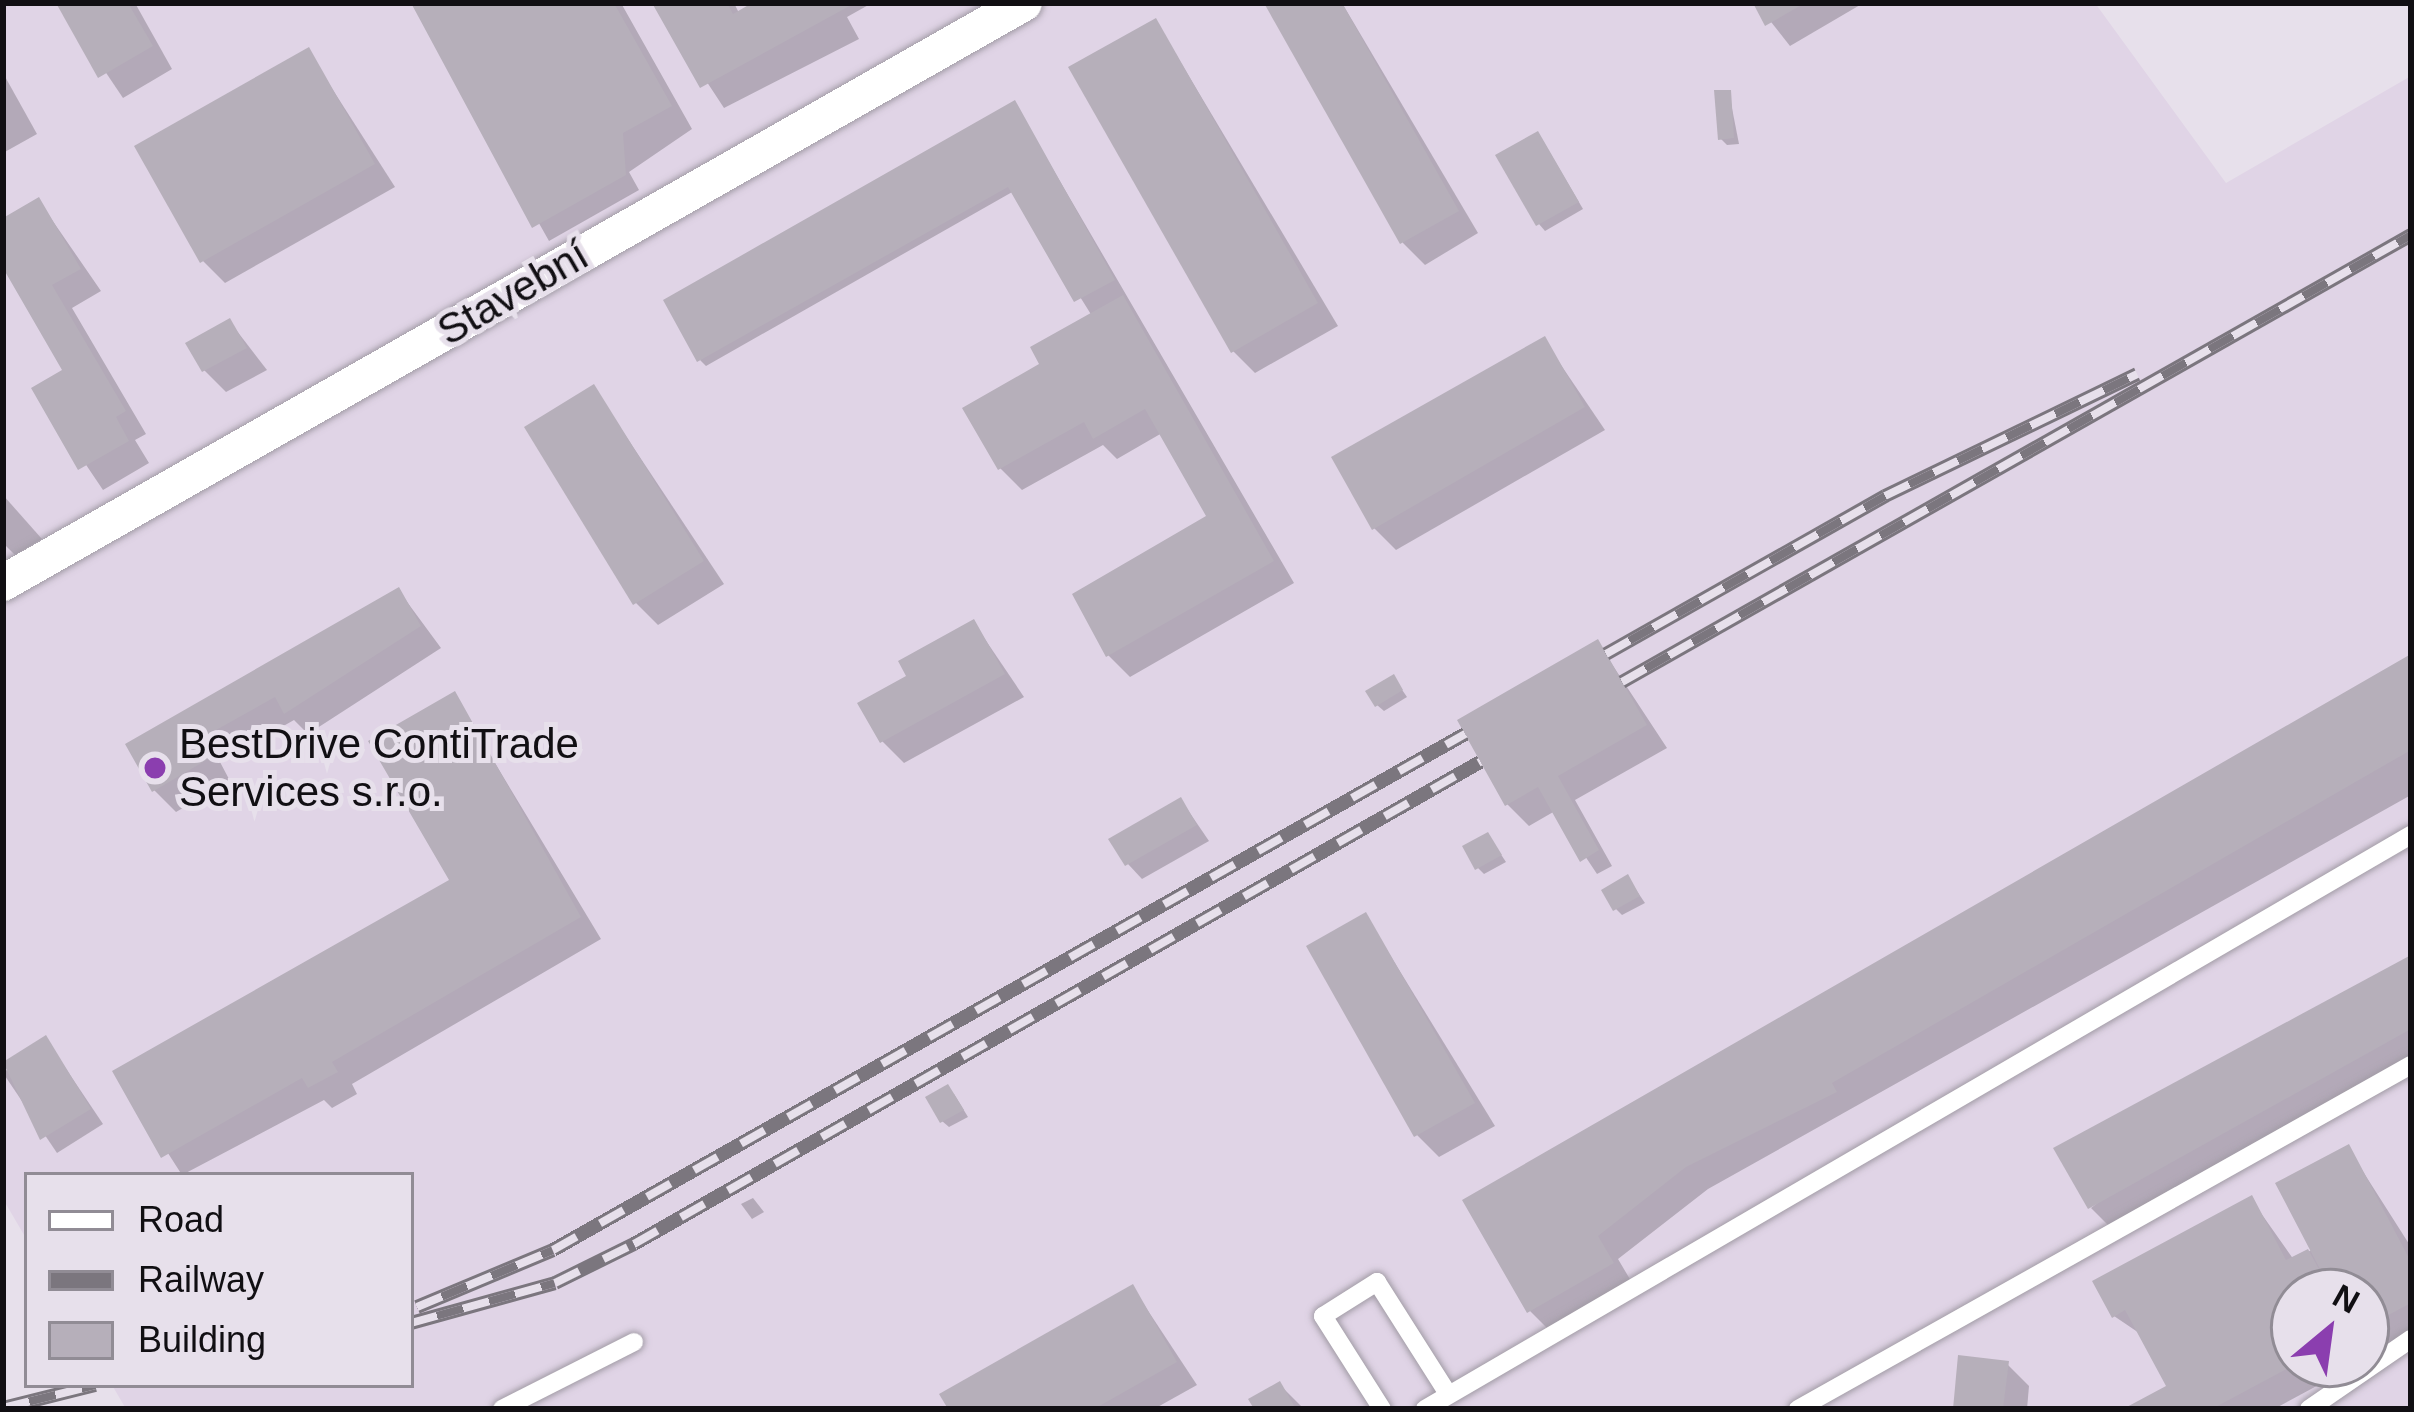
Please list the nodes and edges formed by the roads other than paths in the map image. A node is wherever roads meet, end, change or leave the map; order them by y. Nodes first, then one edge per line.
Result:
1 (1024, 3) edge
2 (3, 583) edge
3 (2411, 836) edge
4 (2411, 1065) edge
5 (2411, 1339) edge
6 (634, 1342) dead end
7 (1448, 1394) junction
8 (502, 1409) edge
9 (1382, 1409) edge
10 (1425, 1409) edge
11 (1798, 1409) edge
12 (2309, 1409) edge

1 - 2 street, Stavební
3 - 7 lane
4 - 11 lane
5 - 12 lane
6 - 8 lane
7 - 9 lane
7 - 10 lane

